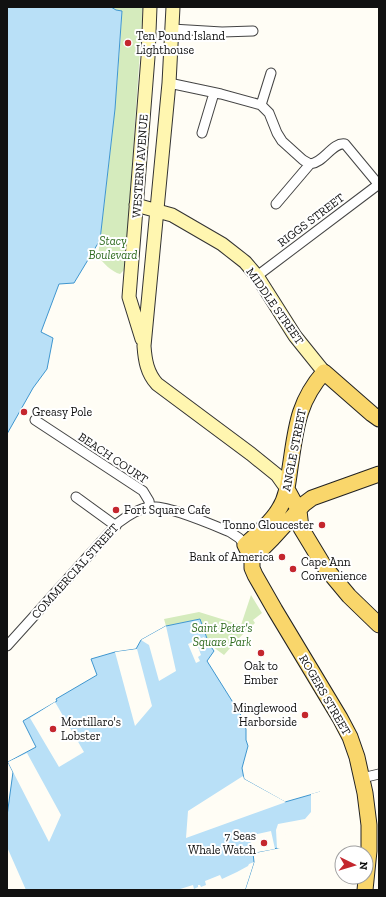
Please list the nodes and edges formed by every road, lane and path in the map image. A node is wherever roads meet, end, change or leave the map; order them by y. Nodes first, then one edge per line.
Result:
1 (150, 7) edge
2 (172, 7) edge
3 (172, 29) junction
4 (253, 31) dead end
5 (271, 73) dead end
6 (169, 83) junction
7 (214, 93) junction
8 (261, 105) junction
9 (202, 133) dead end
10 (310, 164) junction
11 (379, 185) edge
12 (276, 204) dead end
13 (136, 205) junction
14 (158, 210) junction
15 (257, 276) junction
16 (144, 346) junction
17 (324, 372) junction
18 (379, 418) edge
19 (35, 420) dead end
20 (379, 474) edge
21 (286, 489) junction
22 (76, 497) dead end
23 (150, 507) junction
24 (300, 511) junction
25 (268, 523) junction
26 (116, 526) junction
27 (285, 526) junction
28 (301, 528) junction
29 (245, 545) junction
30 (252, 559) junction
31 (379, 625) edge
32 (7, 646) edge
33 (379, 774) edge
34 (362, 778) junction
35 (365, 890) edge

1 - 13 main road, WESTERN AVENUE
2 - 3 main road, WESTERN AVENUE
3 - 4 street
3 - 6 main road, WESTERN AVENUE
5 - 8 street
6 - 7 street
6 - 14 main road, WESTERN AVENUE
7 - 8 street
7 - 9 street
8 - 10 street
10 - 11 street
10 - 12 street
11 - 15 street, RIGGS STREET
13 - 14 main road, MIDDLE STREET
13 - 16 main road, WESTERN AVENUE
14 - 15 main road, MIDDLE STREET
14 - 16 main road, WESTERN AVENUE
15 - 17 main road, MIDDLE STREET
16 - 21 main road, WESTERN AVENUE
17 - 18 main road, MIDDLE STREET
17 - 21 main road, ANGLE STREET
19 - 23 street, BEACH COURT
20 - 24 main road
21 - 24 main road, WESTERN AVENUE
21 - 25 main road, ANGLE STREET
22 - 26 street
23 - 26 street, COMMERCIAL STREET
23 - 29 street, COMMERCIAL STREET
24 - 27 main road
24 - 28 main road
25 - 27 main road
25 - 29 main road, ANGLE STREET
26 - 32 street, COMMERCIAL STREET
27 - 28 main road
27 - 30 main road
28 - 31 main road
29 - 30 main road, COMMERCIAL STREET
30 - 34 main road, ROGERS STREET
33 - 34 street
34 - 35 main road, ROGERS STREET

